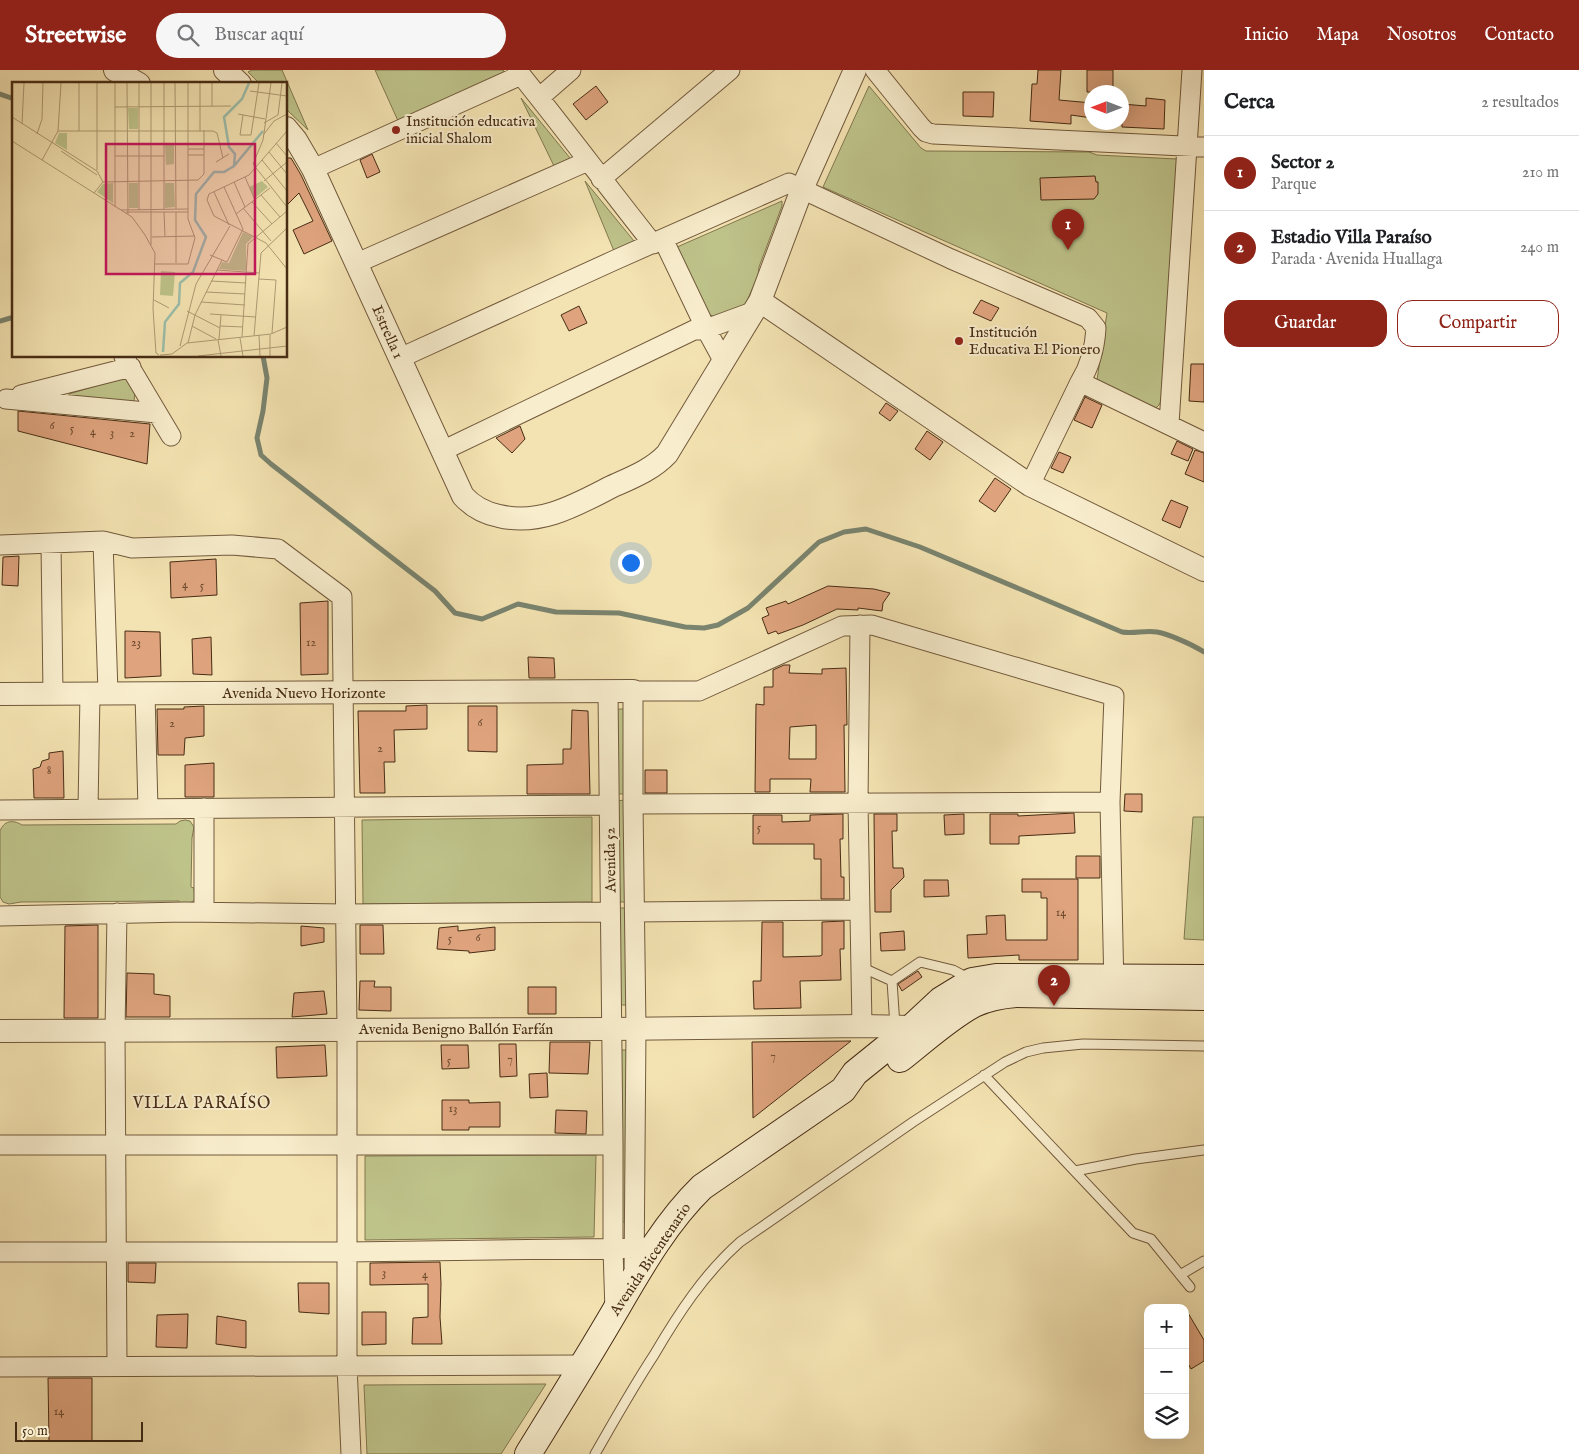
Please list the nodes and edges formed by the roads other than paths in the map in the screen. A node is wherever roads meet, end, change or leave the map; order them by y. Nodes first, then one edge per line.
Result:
1 (114, 70) edge
2 (571, 70) edge
3 (730, 70) edge
4 (855, 70) edge
5 (875, 70) edge
6 (1192, 70) edge
7 (519, 73) edge
8 (135, 82) edge
9 (540, 97) junction
10 (288, 130) edge
11 (1195, 147) edge
12 (588, 161) junction
13 (313, 169) junction
14 (601, 179) junction
15 (802, 189) junction
16 (658, 241) junction
17 (357, 263) junction
18 (757, 306) junction
19 (706, 329) junction
20 (400, 358) junction
21 (127, 362) edge
22 (724, 362) junction
23 (1080, 382) junction
24 (3, 400) edge
25 (157, 413) junction
26 (1169, 424) junction
27 (171, 436) dead end
28 (1204, 442) edge
29 (442, 451) junction
30 (1030, 485) junction
31 (103, 540) junction
32 (51, 544) junction
33 (0, 545) edge
34 (1204, 570) edge
35 (860, 626) junction
36 (633, 691) junction
37 (608, 692) junction
38 (99, 693) junction
39 (145, 693) junction
40 (0, 694) edge
41 (53, 694) junction
42 (342, 694) junction
43 (1110, 802) junction
44 (858, 803) junction
45 (633, 804) junction
46 (608, 805) junction
47 (345, 806) junction
48 (204, 808) junction
49 (88, 809) junction
50 (148, 809) junction
51 (0, 810) edge
52 (860, 910) junction
53 (204, 912) junction
54 (610, 912) junction
55 (635, 912) junction
56 (117, 913) junction
57 (346, 914) junction
58 (0, 916) edge
59 (861, 967) junction
60 (1204, 978) edge
61 (972, 981) junction
62 (892, 982) junction
63 (1114, 987) junction
64 (1204, 997) edge
65 (862, 1026) junction
66 (612, 1029) junction
67 (636, 1029) junction
68 (914, 1029) junction
69 (347, 1030) junction
70 (0, 1031) edge
71 (115, 1031) junction
72 (1204, 1046) edge
73 (984, 1075) junction
74 (348, 1145) junction
75 (613, 1145) junction
76 (0, 1146) edge
77 (116, 1146) junction
78 (1204, 1150) edge
79 (1075, 1172) junction
80 (613, 1248) junction
81 (645, 1248) junction
82 (0, 1252) edge
83 (117, 1252) junction
84 (348, 1252) junction
85 (1204, 1261) edge
86 (1180, 1275) junction
87 (1190, 1287) dead end
88 (615, 1312) junction
89 (582, 1365) junction
90 (116, 1366) junction
91 (347, 1366) junction
92 (0, 1367) edge
93 (351, 1454) edge
94 (528, 1454) edge
95 (595, 1454) edge

1 - 8 street
2 - 9 street
3 - 14 street
4 - 15 street, Estrella 1
5 - 11 street
6 - 11 street
7 - 9 street
7 - 13 street
9 - 12 street
10 - 13 street, Estrella 1
11 - 26 street
12 - 14 street
12 - 17 street
13 - 17 street, Estrella 1
14 - 16 street
15 - 16 street
15 - 18 street, Estrella 1
15 - 23 street
16 - 19 street
16 - 20 street
17 - 20 street, Estrella 1
18 - 19 street
18 - 22 street, Estrella 1
18 - 30 street
19 - 22 street
19 - 29 street
20 - 29 street, Estrella 1
21 - 24 street
21 - 25 street
22 - 29 street, Estrella 1
23 - 26 street
23 - 30 street
24 - 25 street
25 - 27 street
26 - 28 street
30 - 34 street
31 - 32 street
31 - 38 street
31 - 42 street
32 - 33 street
32 - 41 street
35 - 36 street
35 - 43 street
35 - 44 street
36 - 37 street, Avenida Nuevo Horizonte
36 - 45 street
37 - 42 street, Avenida Nuevo Horizonte
37 - 46 street, Avenida 52
38 - 39 street, Avenida Nuevo Horizonte
38 - 41 street, Avenida Nuevo Horizonte
38 - 49 street
39 - 42 street, Avenida Nuevo Horizonte
39 - 50 street
40 - 41 street, Avenida Nuevo Horizonte
42 - 47 street
43 - 44 street
43 - 63 street
44 - 45 street
44 - 52 street
45 - 55 street
46 - 47 street
46 - 54 street, Avenida 52
47 - 48 street
47 - 57 street
48 - 50 street
48 - 53 street
49 - 50 street
49 - 51 street
52 - 55 street
52 - 59 street
53 - 56 street
53 - 57 street
54 - 57 street
54 - 66 street, Avenida 52
55 - 67 street
56 - 58 street
56 - 71 street
57 - 69 street
59 - 62 lane
59 - 65 street
60 - 63 main road
61 - 62 lane
61 - 63 main road
61 - 68 main road
62 - 68 lane
63 - 64 main road
63 - 68 main road
65 - 67 street, Avenida Benigno Ballón Farfán
65 - 68 street, Avenida Benigno Ballón Farfán
66 - 67 street, Avenida Benigno Ballón Farfán
66 - 69 street, Avenida Benigno Ballón Farfán
66 - 75 street, Avenida 52
67 - 81 street
68 - 81 main road, Avenida Bicentenario
69 - 71 street, Avenida Benigno Ballón Farfán
69 - 74 street
70 - 71 street, Avenida Benigno Ballón Farfán
71 - 77 street
72 - 73 lane
73 - 79 lane
73 - 95 lane
74 - 75 street
74 - 77 street
74 - 84 street
75 - 80 street, Avenida 52
76 - 77 street
77 - 83 street
78 - 79 lane
79 - 86 lane
80 - 81 street
80 - 84 street
80 - 88 street, Avenida 52
81 - 88 main road, Avenida Bicentenario
82 - 83 street
83 - 84 street
83 - 90 street
84 - 91 street
85 - 86 lane
86 - 87 lane
88 - 89 main road, Avenida Bicentenario
89 - 91 street
89 - 94 main road, Avenida Bicentenario
90 - 91 street
90 - 92 street
91 - 93 street

